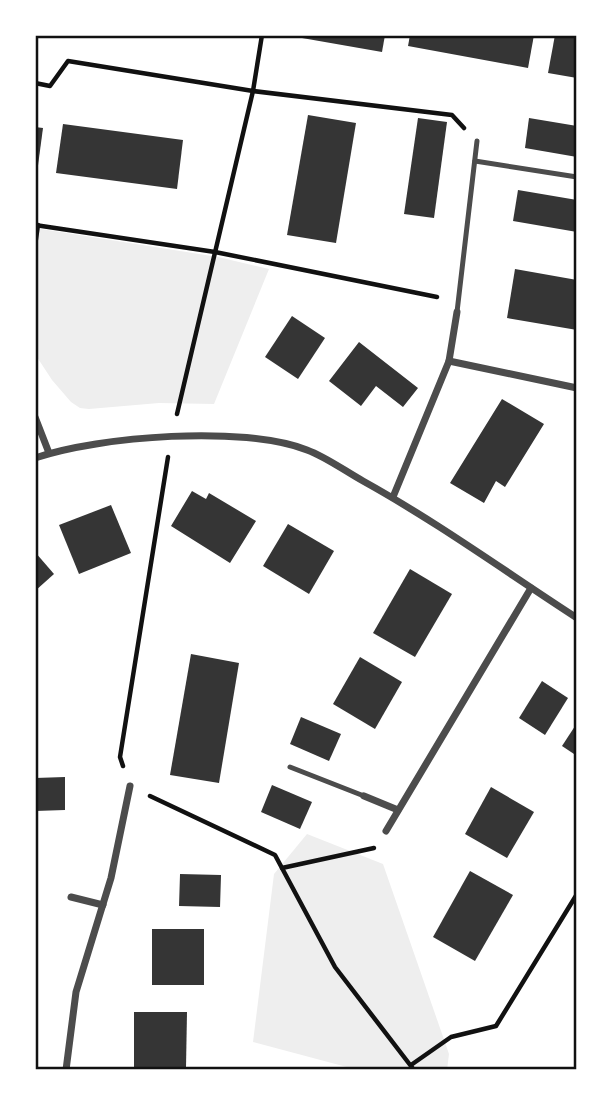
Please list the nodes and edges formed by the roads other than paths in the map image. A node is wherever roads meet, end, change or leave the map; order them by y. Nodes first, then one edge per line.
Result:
1 (477, 141) road end
2 (475, 162) junction
3 (577, 177) edge
4 (457, 312) joint
5 (449, 360) junction
6 (577, 388) edge
7 (35, 417) edge
8 (49, 453) junction
9 (35, 458) edge
10 (393, 497) junction
11 (531, 588) junction
12 (577, 618) edge
13 (290, 767) dead end
14 (130, 786) road end
15 (363, 796) joint
16 (398, 810) junction
17 (386, 831) road end
18 (71, 897) dead end
19 (103, 905) junction
20 (66, 1070) edge

1 - 2 lane
2 - 3 lane
2 - 4 lane
4 - 5 street
5 - 6 street
5 - 10 street
7 - 8 street
8 - 9 street
8 - 10 street
10 - 11 street
11 - 12 street
11 - 16 street
13 - 15 lane
14 - 19 street
15 - 16 street
16 - 17 street
18 - 19 street
19 - 20 street

